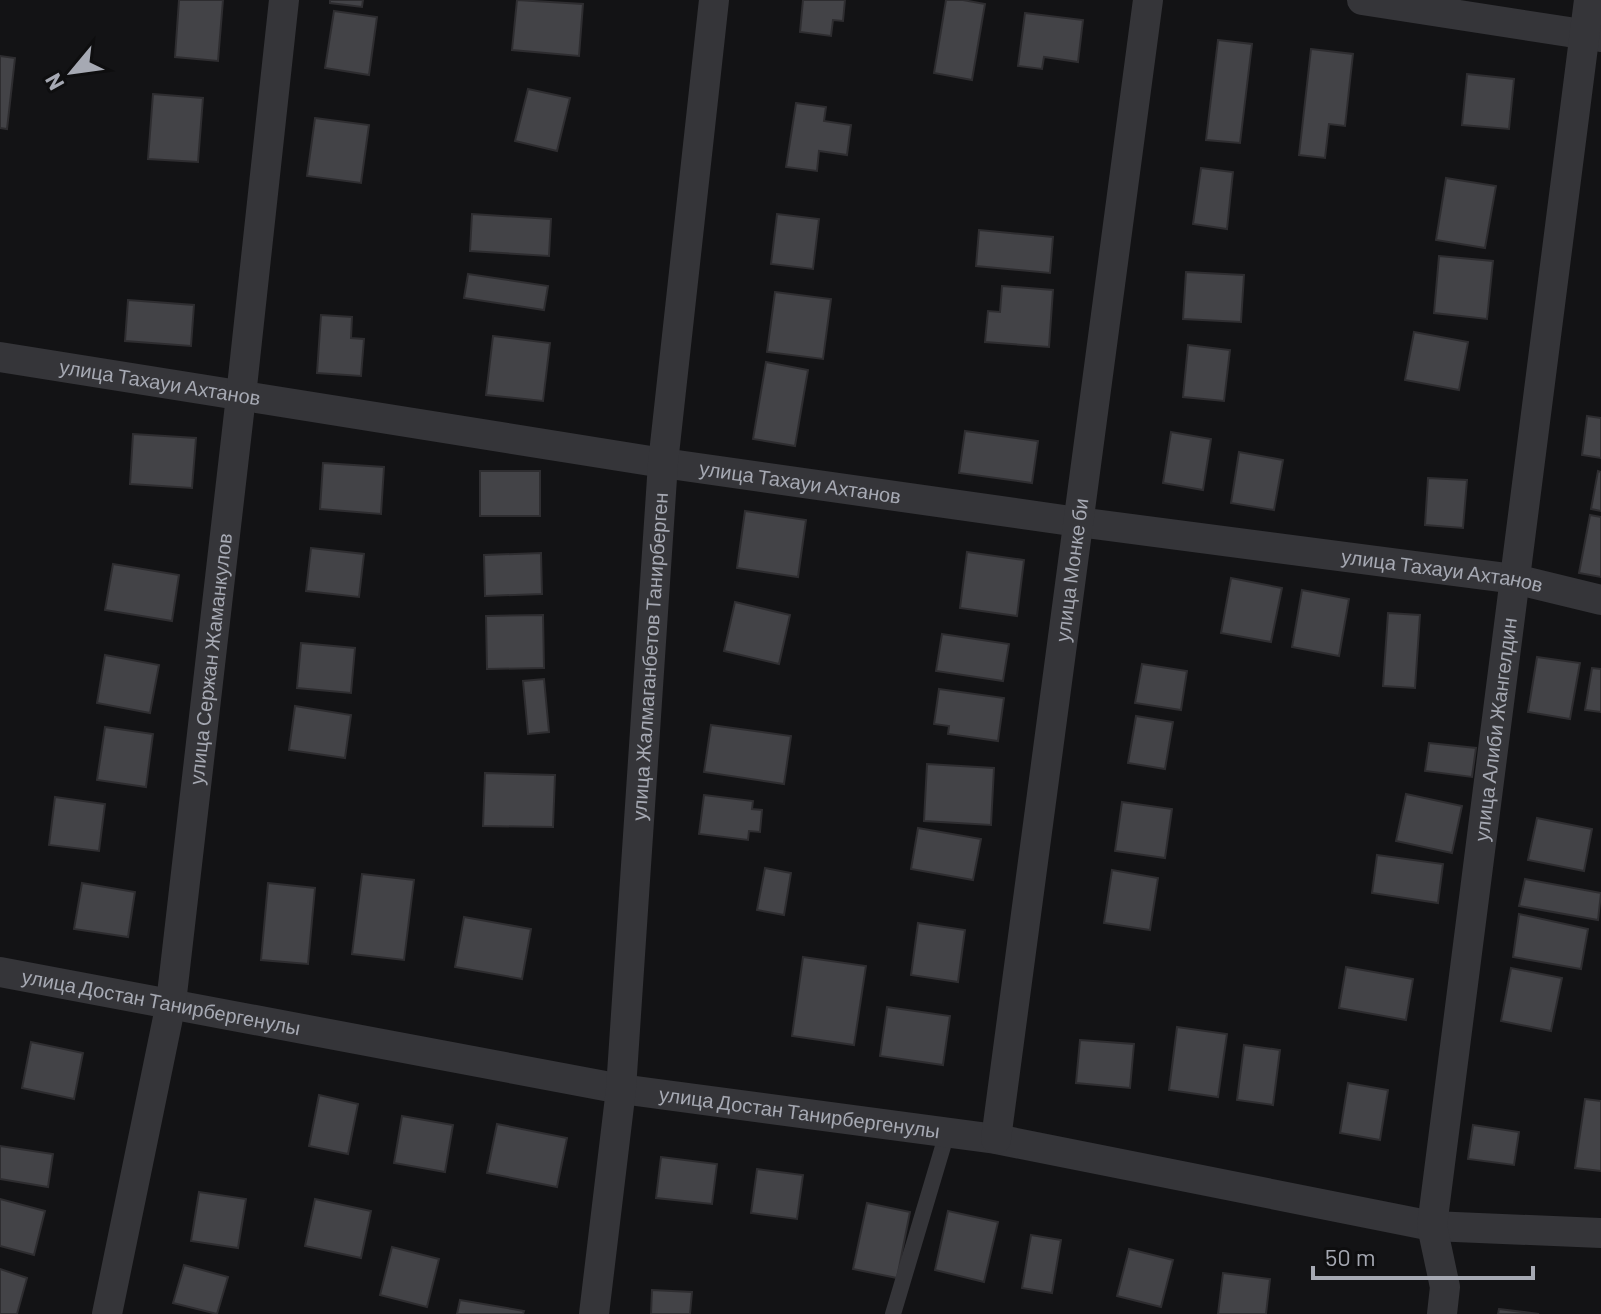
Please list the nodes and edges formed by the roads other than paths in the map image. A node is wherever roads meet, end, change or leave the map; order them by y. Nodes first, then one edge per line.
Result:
1 (284, 0) edge
2 (714, 0) edge
3 (1148, 0) edge
4 (1362, 0) edge
5 (1589, 0) edge
6 (1593, 36) edge
7 (0, 357) edge
8 (241, 396) junction
9 (663, 463) junction
10 (1078, 522) junction
11 (1515, 579) junction
12 (1601, 600) edge
13 (0, 972) edge
14 (171, 1003) junction
15 (621, 1089) junction
16 (947, 1133) junction
17 (996, 1139) junction
18 (1432, 1226) junction
19 (1601, 1233) edge
20 (107, 1314) edge
21 (594, 1314) edge
22 (893, 1314) edge
23 (1442, 1314) edge

1 - 8 street, улица Сержан Жаманкулов
2 - 9 street, улица Жалмаганбетов Танирберген
3 - 10 street, улица Монке би
4 - 6 street
5 - 6 street, улица Алиби Жангелдин
6 - 11 street, улица Алиби Жангелдин
7 - 8 street, улица Тахауи Ахтанов
8 - 9 street, улица Тахауи Ахтанов
8 - 14 street, улица Сержан Жаманкулов
9 - 10 street, улица Тахауи Ахтанов
9 - 15 street, улица Жалмаганбетов Танирберген
10 - 11 street, улица Тахауи Ахтанов
10 - 17 street, улица Монке би
11 - 12 street, улица Тахауи Ахтанов
11 - 18 street, улица Алиби Жангелдин
13 - 14 street, улица Достан Танирбергенулы
14 - 15 street, улица Достан Танирбергенулы
14 - 20 street, улица Сержан Жаманкулов
15 - 16 street, улица Достан Танирбергенулы
15 - 21 street, улица Жалмаганбетов Танирберген
16 - 17 street, улица Достан Танирбергенулы
16 - 22 lane
17 - 18 street, улица Достан Танирбергенулы
18 - 19 street, улица Достан Танирбергенулы
18 - 23 street, улица Алиби Жангелдин

